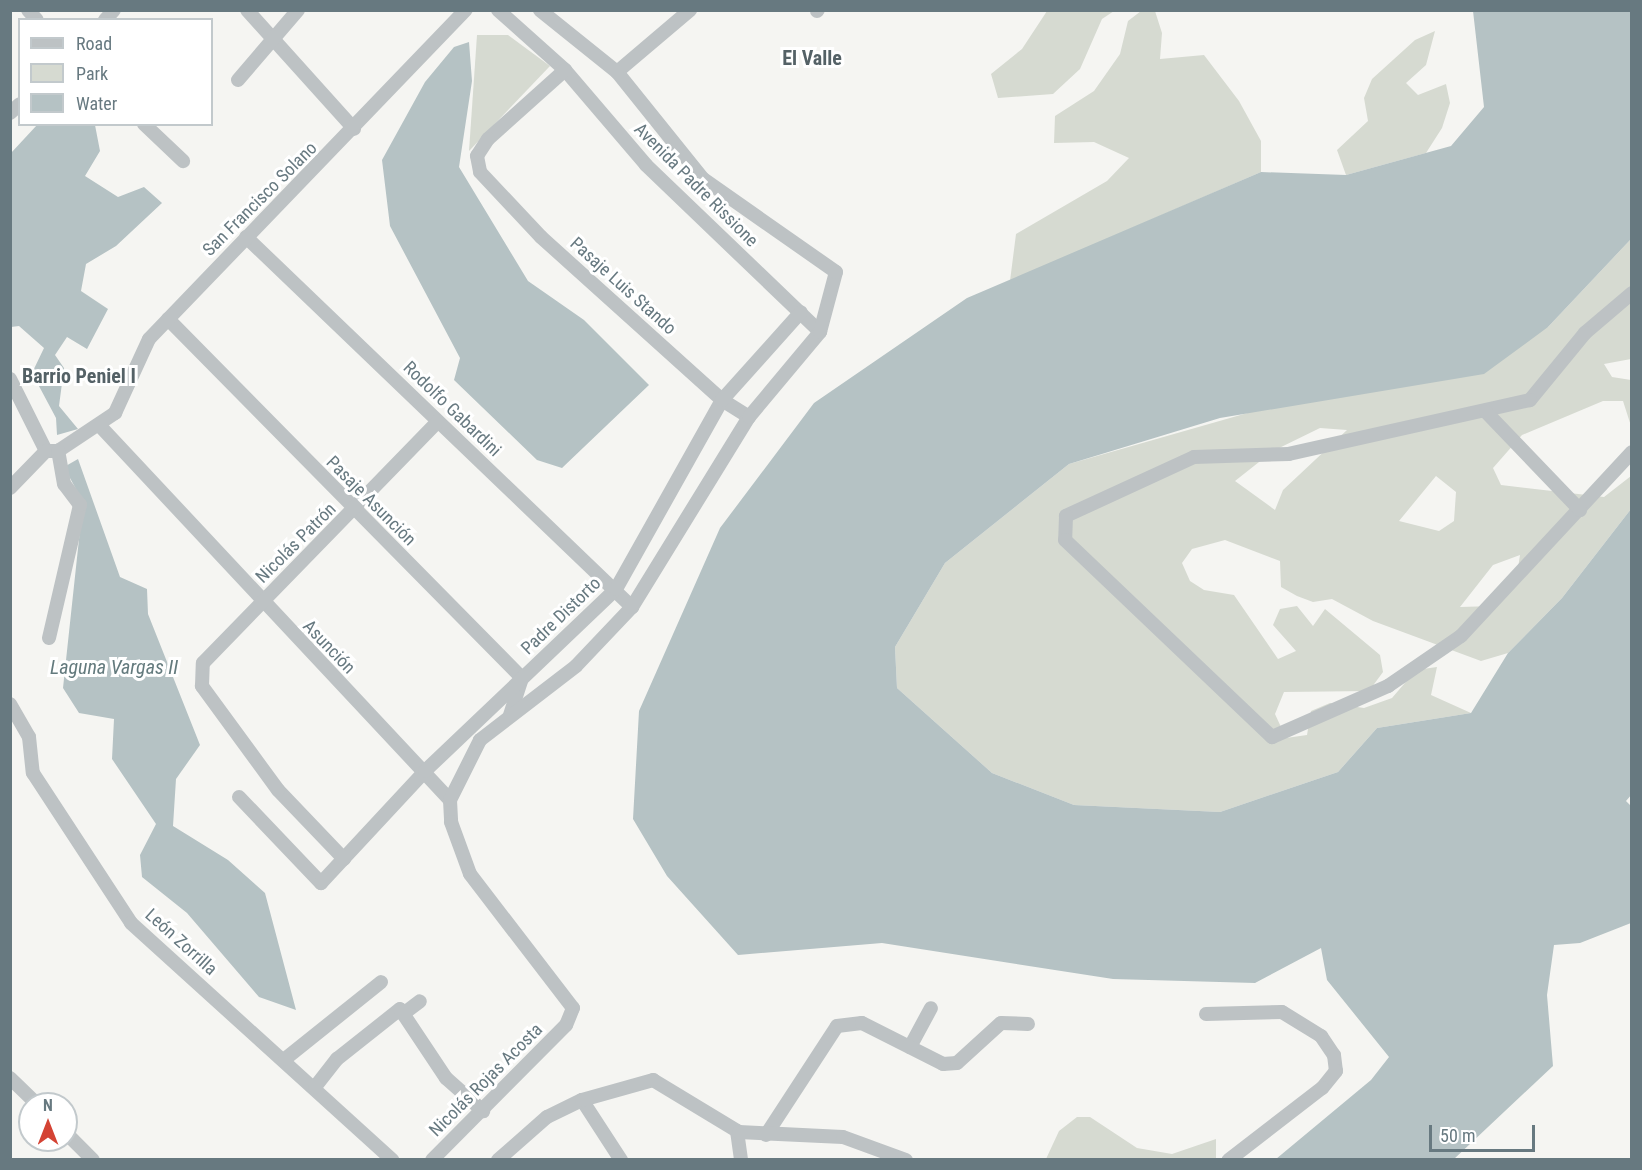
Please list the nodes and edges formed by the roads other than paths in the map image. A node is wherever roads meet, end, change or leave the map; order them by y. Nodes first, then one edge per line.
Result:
1 (247, 10) edge
2 (298, 10) edge
3 (466, 10) edge
4 (498, 10) edge
5 (540, 10) edge
6 (690, 10) edge
7 (272, 37) junction
8 (565, 70) junction
9 (617, 72) junction
10 (238, 80) dead end
11 (146, 126) edge
12 (354, 129) junction
13 (183, 161) dead end
14 (246, 237) junction
15 (1632, 293) edge
16 (801, 312) junction
17 (168, 319) junction
18 (820, 332) junction
19 (10, 379) edge
20 (722, 400) junction
21 (1486, 412) junction
22 (749, 417) junction
23 (438, 421) junction
24 (100, 426) junction
25 (52, 451) junction
26 (1632, 452) edge
27 (10, 488) edge
28 (354, 510) junction
29 (1580, 510) junction
30 (616, 589) junction
31 (261, 603) junction
32 (632, 607) junction
33 (49, 638) dead end
34 (522, 678) junction
35 (10, 704) edge
36 (510, 715) junction
37 (425, 771) junction
38 (239, 797) dead end
39 (450, 800) junction
40 (344, 859) junction
41 (381, 982) dead end
42 (420, 1001) dead end
43 (931, 1008) dead end
44 (404, 1014) junction
45 (1206, 1014) dead end
46 (1028, 1024) dead end
47 (910, 1047) junction
48 (285, 1059) junction
49 (10, 1078) edge
50 (315, 1087) junction
51 (25, 1092) edge
52 (582, 1100) junction
53 (483, 1111) junction
54 (737, 1131) junction
55 (766, 1135) junction
56 (78, 1144) edge
57 (93, 1160) edge
58 (392, 1160) edge
59 (432, 1160) edge
60 (498, 1160) edge
61 (621, 1160) edge
62 (741, 1160) edge
63 (906, 1160) edge
64 (1229, 1160) edge

1 - 7 street
2 - 7 street
3 - 12 street, San Francisco Solano
4 - 8 street, Avenida Padre Rissione
5 - 9 street, Avenida Padre Rissione
6 - 9 street
7 - 10 street
7 - 12 street
8 - 16 street, Avenida Padre Rissione
8 - 20 street, Pasaje Luis Stando
9 - 18 street, Avenida Padre Rissione
11 - 13 street
12 - 14 street, San Francisco Solano
14 - 17 street, San Francisco Solano
14 - 23 street, Rodolfo Gabardini
15 - 21 street
16 - 18 street, Avenida Padre Rissione
16 - 20 street, Padre Distorto
17 - 24 street, San Francisco Solano
17 - 28 street, Pasaje Asunción
18 - 22 street
19 - 25 street
20 - 22 street, Pasaje Luis Stando
20 - 30 street, Padre Distorto
21 - 29 street
21 - 29 street
22 - 32 street
23 - 28 street, Nicolás Patrón
23 - 30 street, Rodolfo Gabardini
24 - 25 street
24 - 31 street, Asunción
25 - 27 street
25 - 33 street
26 - 29 street
28 - 31 street, Nicolás Patrón
28 - 34 street, Pasaje Asunción
30 - 32 street, Rodolfo Gabardini
30 - 34 street, Padre Distorto
31 - 37 street, Asunción
31 - 40 street, Nicolás Patrón
32 - 36 street
34 - 36 street
34 - 37 street, Padre Distorto
35 - 48 street, León Zorrilla
36 - 39 street
37 - 39 street, Asunción
37 - 40 street, Padre Distorto
38 - 40 street, Padre Distorto
39 - 53 street, Nicolás Rojas Acosta
41 - 48 street
42 - 44 street
43 - 47 street
44 - 50 street
44 - 53 street
45 - 64 street
46 - 47 street
47 - 55 street
48 - 50 street, León Zorrilla
49 - 51 street
50 - 58 street, León Zorrilla
52 - 54 street
52 - 60 street
52 - 61 street
53 - 59 street, Nicolás Rojas Acosta
54 - 55 street
54 - 62 street
55 - 63 street
56 - 57 street

